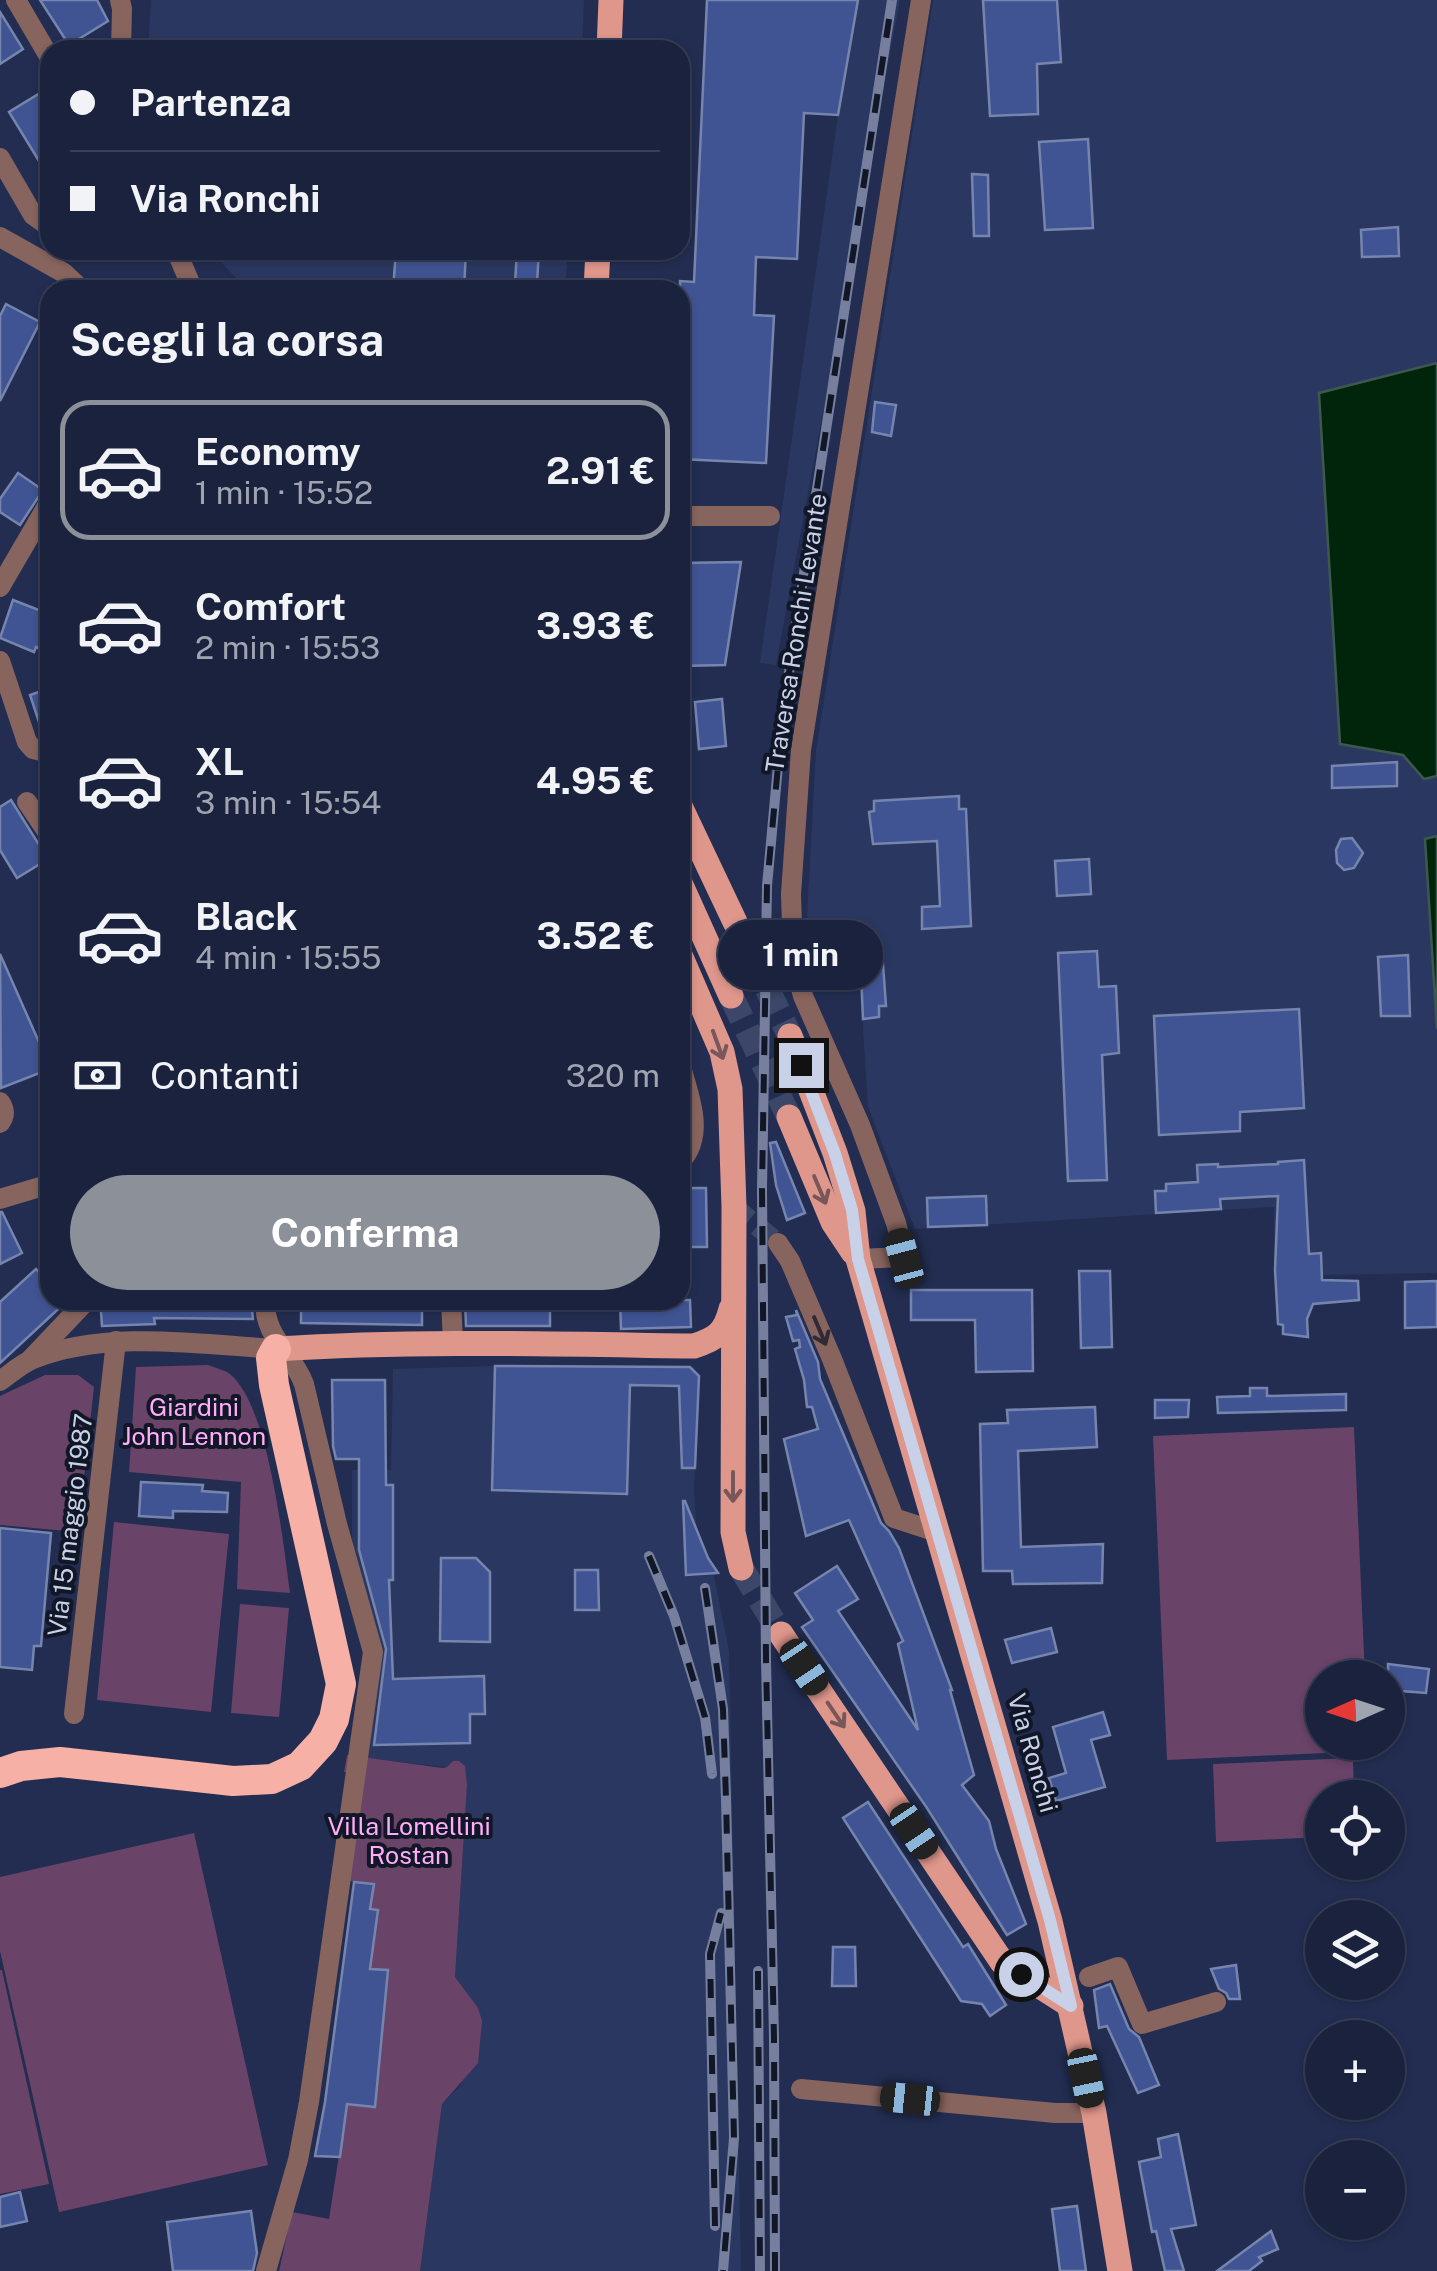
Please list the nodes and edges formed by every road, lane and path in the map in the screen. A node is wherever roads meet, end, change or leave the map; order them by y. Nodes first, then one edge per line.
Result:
1 (16, 0) edge
2 (120, 0) edge
3 (611, 0) edge
4 (921, 0) edge
5 (121, 40) edge
6 (609, 40) edge
7 (40, 41) edge
8 (0, 158) edge
9 (40, 220) edge
10 (0, 236) edge
11 (40, 259) edge
12 (42, 260) edge
13 (71, 280) edge
14 (690, 516) edge
15 (770, 516) dead end
16 (40, 518) edge
17 (0, 588) edge
18 (0, 661) edge
19 (40, 750) edge
20 (27, 802) dead end
21 (40, 821) edge
22 (690, 828) edge
23 (690, 858) edge
24 (714, 882) junction
25 (690, 905) edge
26 (735, 922) tunnel mouth
27 (690, 978) edge
28 (731, 996) tunnel mouth
29 (790, 1036) tunnel mouth
30 (0, 1102) edge
31 (690, 1110) edge
32 (789, 1117) tunnel mouth
33 (0, 1122) edge
34 (690, 1150) edge
35 (40, 1187) edge
36 (0, 1199) edge
37 (778, 1243) tunnel mouth
38 (858, 1259) junction
39 (734, 1295) junction
40 (77, 1310) edge
41 (267, 1310) edge
42 (451, 1310) edge
43 (116, 1342) junction
44 (453, 1343) junction
45 (694, 1346) junction
46 (279, 1349) junction
47 (29, 1360) junction
48 (0, 1381) edge
49 (732, 1406) junction
50 (937, 1532) junction
51 (741, 1568) tunnel mouth
52 (782, 1634) tunnel mouth
53 (74, 1714) dead end
54 (0, 1774) edge
55 (1052, 1928) junction
56 (1002, 1962) junction
57 (1089, 1976) dead end
58 (1216, 2002) dead end
59 (1071, 2006) junction
60 (801, 2089) dead end
61 (1094, 2113) junction
62 (266, 2271) edge
63 (1120, 2271) edge

1 - 7 street
2 - 5 street
3 - 6 main road
4 - 38 street, Traversa Ronchi Levante
8 - 9 street
10 - 11 street
12 - 13 street
14 - 15 street
16 - 17 street
18 - 19 street
20 - 21 street
22 - 24 main road
23 - 24 main road
24 - 26 main road
25 - 28 main road
27 -> 39 main road
29 - 38 main road, Via Ronchi
30 - 33 street
31 - 34 street
32 -> 38 main road, Via Ronchi
35 - 36 street
37 -> 50 street
38 - 50 main road, Via Ronchi
39 - 45 main road
39 - 49 main road
40 - 47 street
41 - 46 street
42 - 44 street
43 - 46 street
43 - 47 street
43 - 53 street, Via 15 maggio 1987
44 - 45 main road
44 - 46 main road
45 - 49 main road
46 - 54 highway
46 - 62 street
47 - 48 street
49 -> 51 main road
50 - 55 main road, Via Ronchi
52 -> 56 main road
55 - 56 main road
55 - 59 main road, Via Ronchi
56 - 59 main road
57 - 58 street
59 - 61 main road, Via Ronchi
60 - 61 street
61 - 63 main road, Via Ronchi

